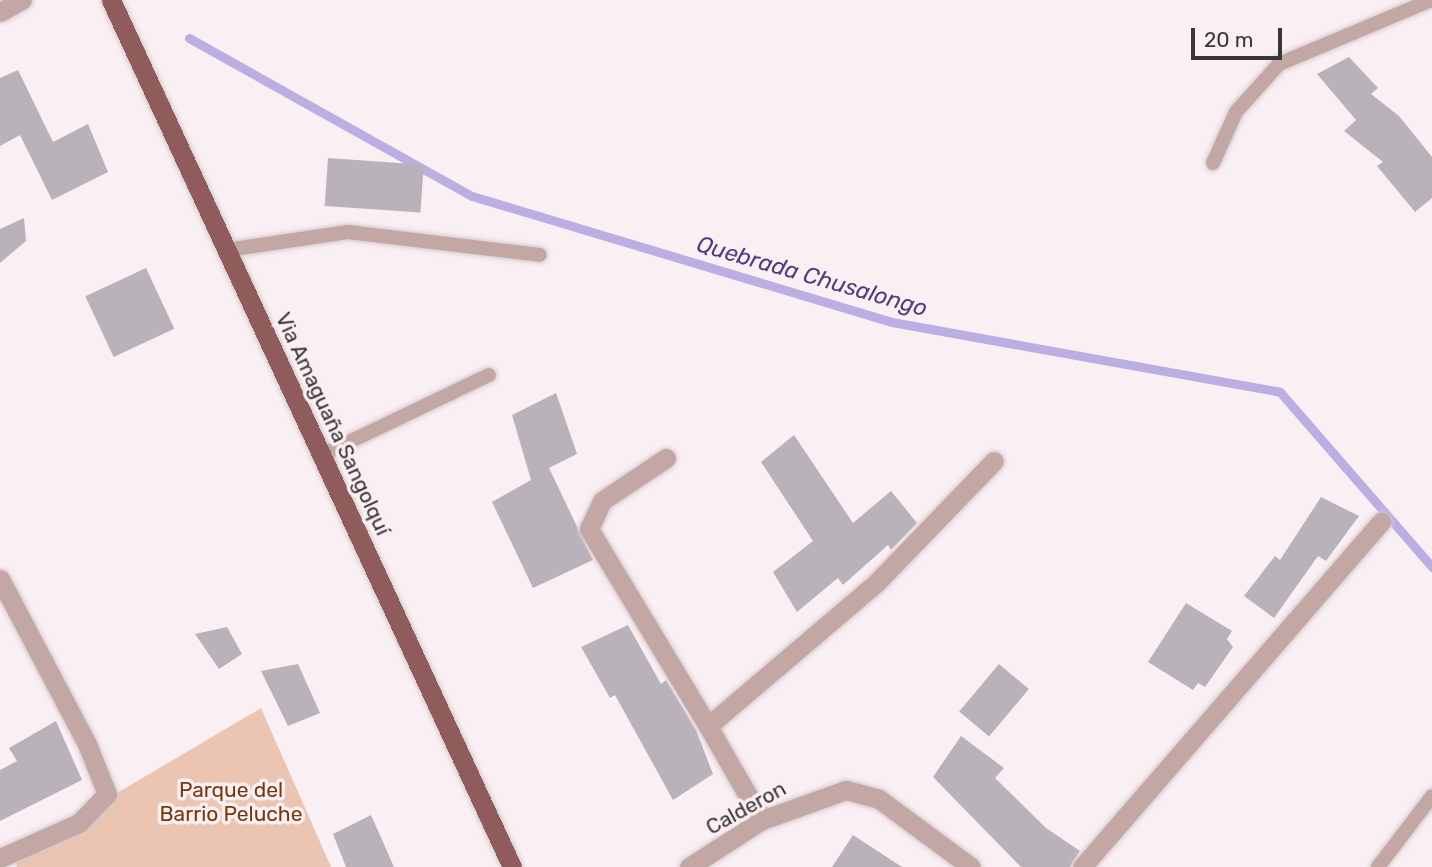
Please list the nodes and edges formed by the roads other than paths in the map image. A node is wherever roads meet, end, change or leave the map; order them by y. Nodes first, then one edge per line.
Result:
1 (22, 0) edge
2 (111, 0) edge
3 (1431, 0) edge
4 (0, 12) edge
5 (1213, 163) dead end
6 (227, 250) junction
7 (540, 255) dead end
8 (489, 375) dead end
9 (323, 455) junction
10 (666, 458) dead end
11 (994, 461) dead end
12 (1381, 522) dead end
13 (0, 579) edge
14 (708, 726) junction
15 (1432, 796) edge
16 (762, 820) junction
17 (0, 858) edge
18 (512, 867) edge
19 (689, 867) edge
20 (971, 867) edge
21 (1082, 867) edge
22 (1378, 867) edge

1 - 4 street
2 - 6 highway, Via Amaguaña Sangolquí
3 - 5 lane
6 - 7 lane
6 - 9 highway, Via Amaguaña Sangolquí
8 - 9 lane
9 - 18 highway, Via Amaguaña Sangolquí
10 - 14 street
11 - 14 street
12 - 21 street
13 - 17 street
14 - 16 street
15 - 22 lane
16 - 19 street, Calderon
16 - 20 street, Calderon

